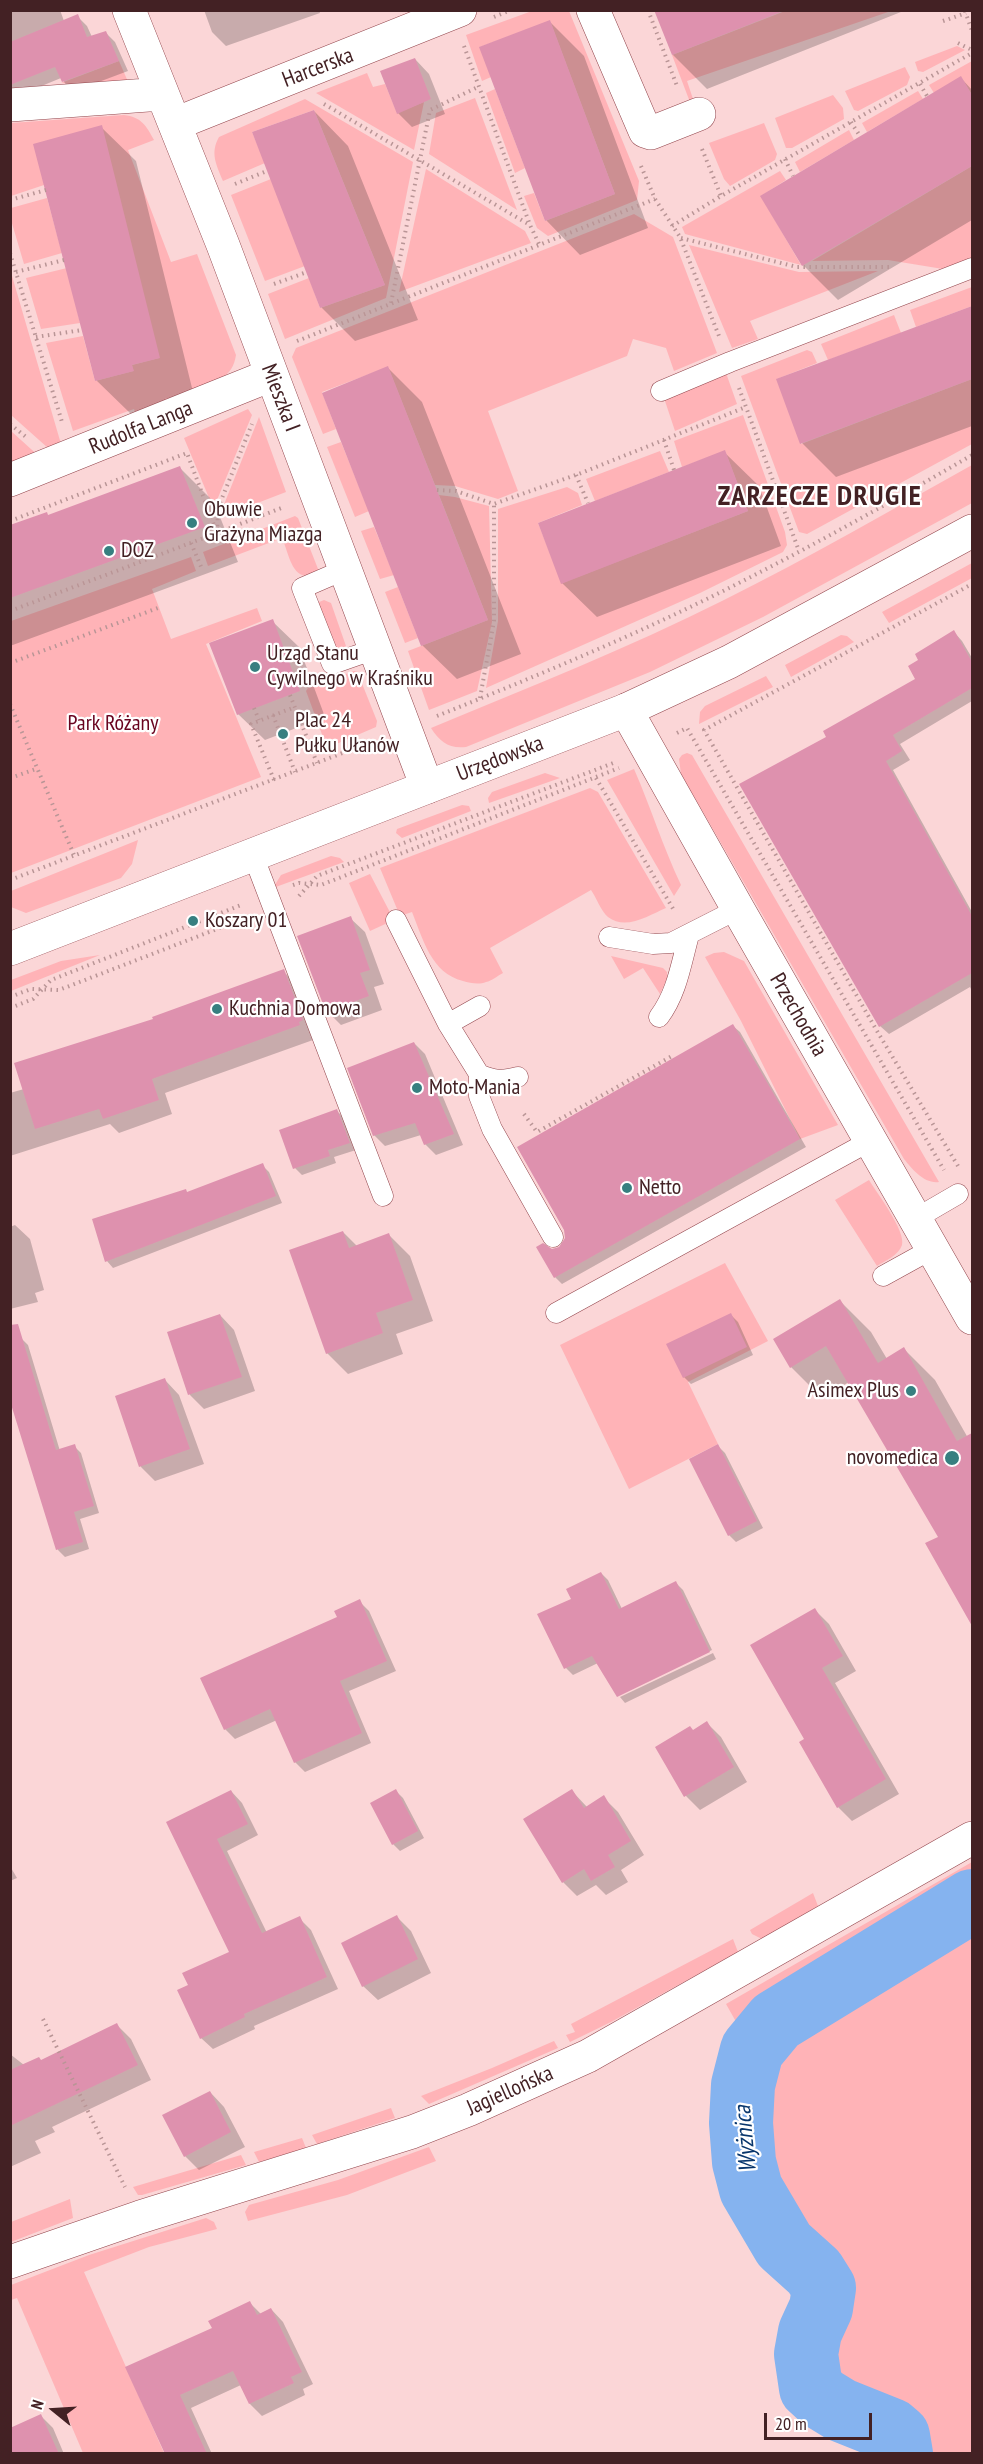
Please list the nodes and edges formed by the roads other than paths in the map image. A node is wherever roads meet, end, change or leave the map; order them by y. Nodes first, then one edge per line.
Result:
1 (129, 10) edge
2 (593, 10) edge
3 (457, 12) edge
4 (162, 94) junction
5 (10, 105) edge
6 (699, 114) dead end
7 (175, 124) junction
8 (972, 268) edge
9 (271, 375) junction
10 (661, 392) dead end
11 (10, 480) edge
12 (972, 531) edge
13 (346, 569) junction
14 (375, 649) junction
15 (626, 710) junction
16 (427, 788) junction
17 (253, 855) junction
18 (738, 909) junction
19 (396, 920) dead end
20 (688, 935) junction
21 (609, 937) dead end
22 (10, 949) edge
23 (480, 1006) dead end
24 (659, 1017) dead end
25 (448, 1024) junction
26 (479, 1074) junction
27 (518, 1077) dead end
28 (870, 1141) junction
29 (958, 1194) road end
30 (383, 1196) dead end
31 (915, 1219) junction
32 (553, 1237) dead end
33 (932, 1249) junction
34 (883, 1276) dead end
35 (556, 1313) dead end
36 (972, 1318) edge
37 (972, 1838) edge
38 (10, 2262) edge

1 - 4 street, Mieszka I
2 - 6 street
3 - 7 street, Harcerska
4 - 5 street
4 - 7 street, Mieszka I
7 - 9 street, Mieszka I
8 - 10 lane
9 - 11 street, Rudolfa Langa
9 - 13 street, Mieszka I
12 - 15 street, Urzędowska
13 - 14 street, Mieszka I
13 - 14 lane
14 - 16 street, Mieszka I
15 - 16 street, Urzędowska
15 - 18 street, Przechodnia
16 - 17 street, Urzędowska
17 - 22 street, Urzędowska
17 - 30 lane
18 - 20 lane
18 - 28 street, Przechodnia
19 - 25 lane
20 - 21 lane
20 - 24 lane
23 - 25 lane
25 - 26 lane
26 - 27 lane
26 - 32 lane
28 - 31 street, Przechodnia
28 - 35 lane
29 - 31 lane
31 - 33 street, Przechodnia
33 - 34 lane
33 - 36 street, Przechodnia
37 - 38 street, Jagiellońska

